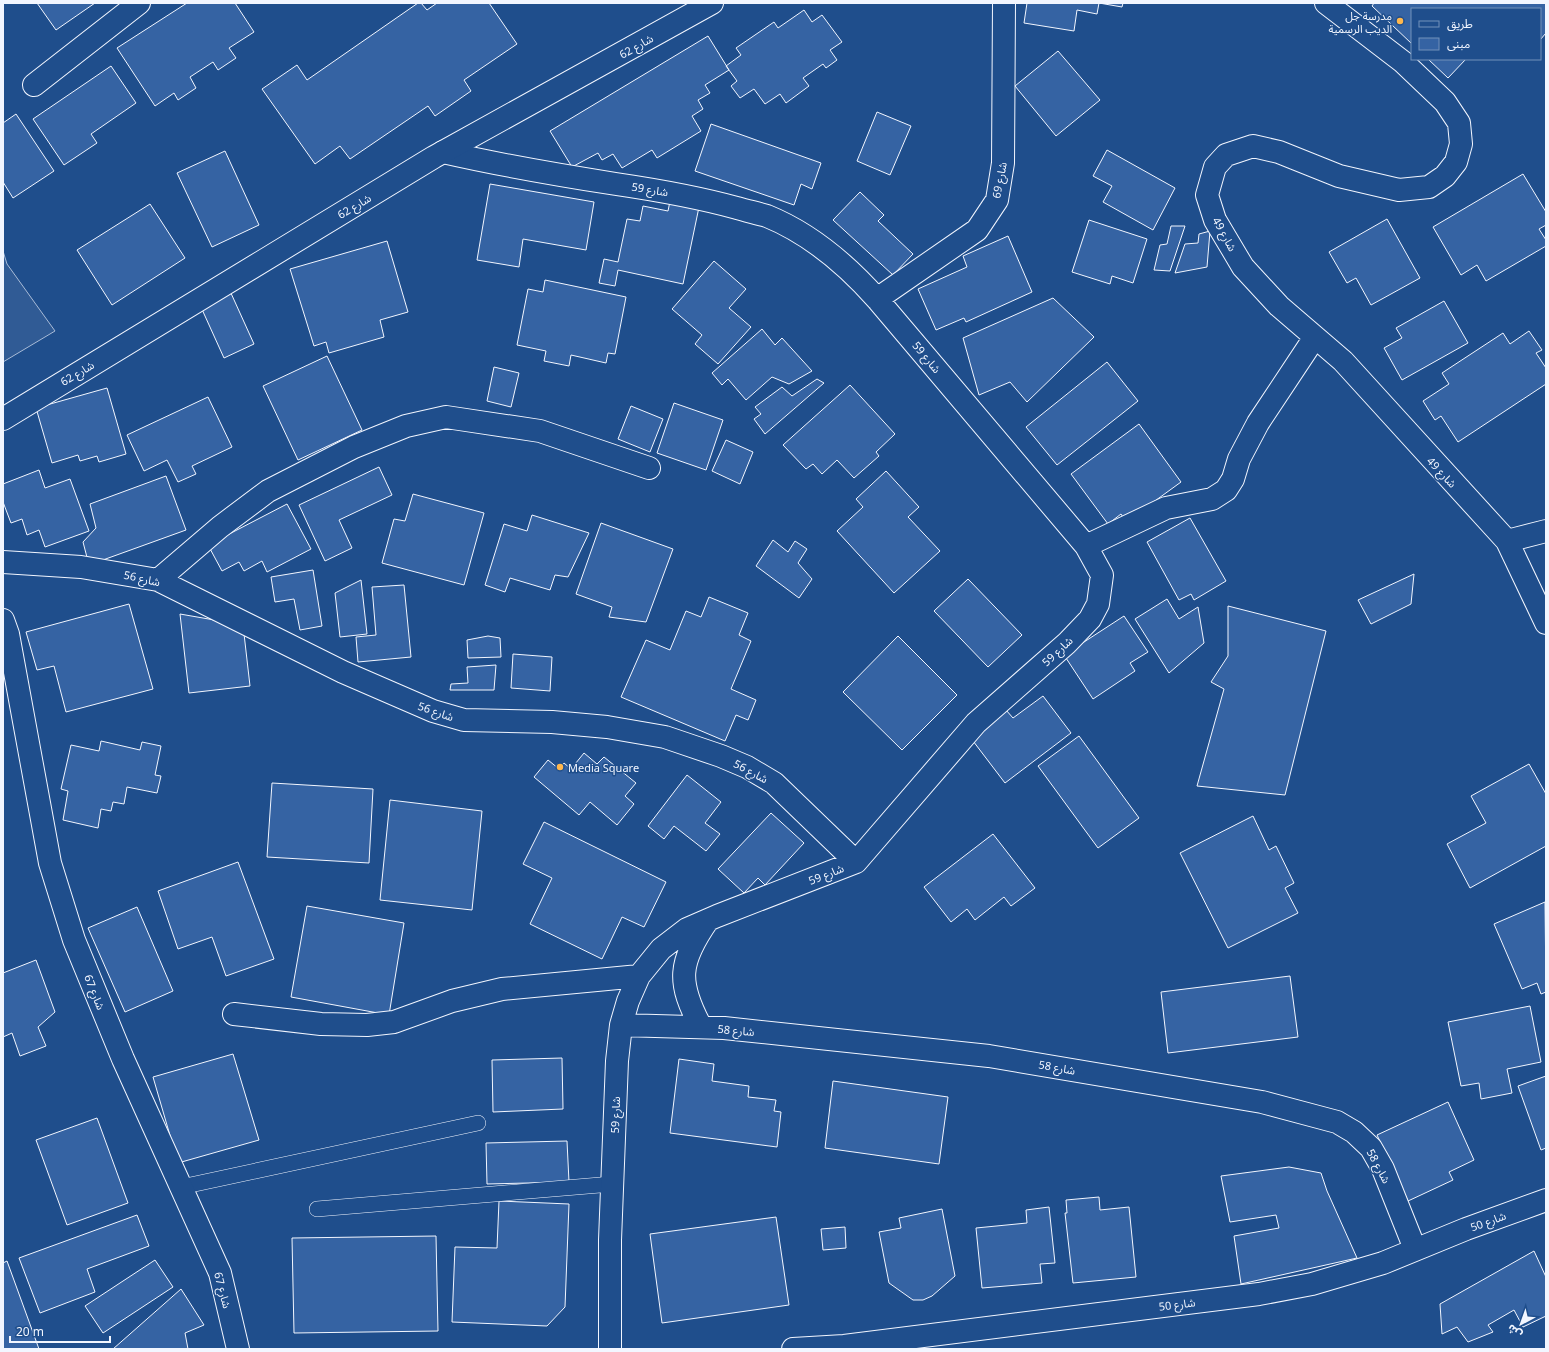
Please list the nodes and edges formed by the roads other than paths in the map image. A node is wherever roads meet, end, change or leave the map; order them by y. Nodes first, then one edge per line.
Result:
1 (139, 3) edge
2 (712, 3) edge
3 (1004, 3) edge
4 (1326, 3) edge
5 (34, 85) dead end
6 (443, 152) junction
7 (877, 299) junction
8 (1315, 337) junction
9 (3, 419) edge
10 (649, 468) dead end
11 (1546, 531) edge
12 (1507, 542) junction
13 (1086, 546) junction
14 (3, 562) edge
15 (158, 580) junction
16 (3, 620) edge
17 (1546, 623) edge
18 (856, 862) junction
19 (708, 920) junction
20 (640, 976) junction
21 (234, 1014) dead end
22 (621, 1024) junction
23 (701, 1027) junction
24 (478, 1123) dead end
25 (612, 1184) junction
26 (181, 1187) junction
27 (1546, 1200) edge
28 (318, 1209) dead end
29 (1416, 1249) junction
30 (238, 1349) edge
31 (610, 1349) edge
32 (794, 1349) edge

1 - 5 street
2 - 6 street, شارع 62
3 - 7 street, شارع 69
4 - 8 street, شارع 49
6 - 7 street, شارع 59
6 - 9 street, شارع 62
7 - 13 street, شارع 59
8 - 12 street, شارع 49
8 - 13 street
10 - 15 street
11 - 12 street
12 - 17 street, شارع 49
13 - 18 street, شارع 59
14 - 15 street, شارع 56
15 - 18 street, شارع 56
16 - 26 street, شارع 67
18 - 19 street, شارع 59
19 - 20 street, شارع 59
19 - 23 street
20 - 21 street
20 - 22 street, شارع 59
22 - 23 street, شارع 58
22 - 25 street, شارع 59
23 - 29 street, شارع 58
24 - 26 lane
25 - 28 lane
25 - 31 street, شارع 59
26 - 30 street, شارع 67
27 - 29 street, شارع 50
29 - 32 street, شارع 50

